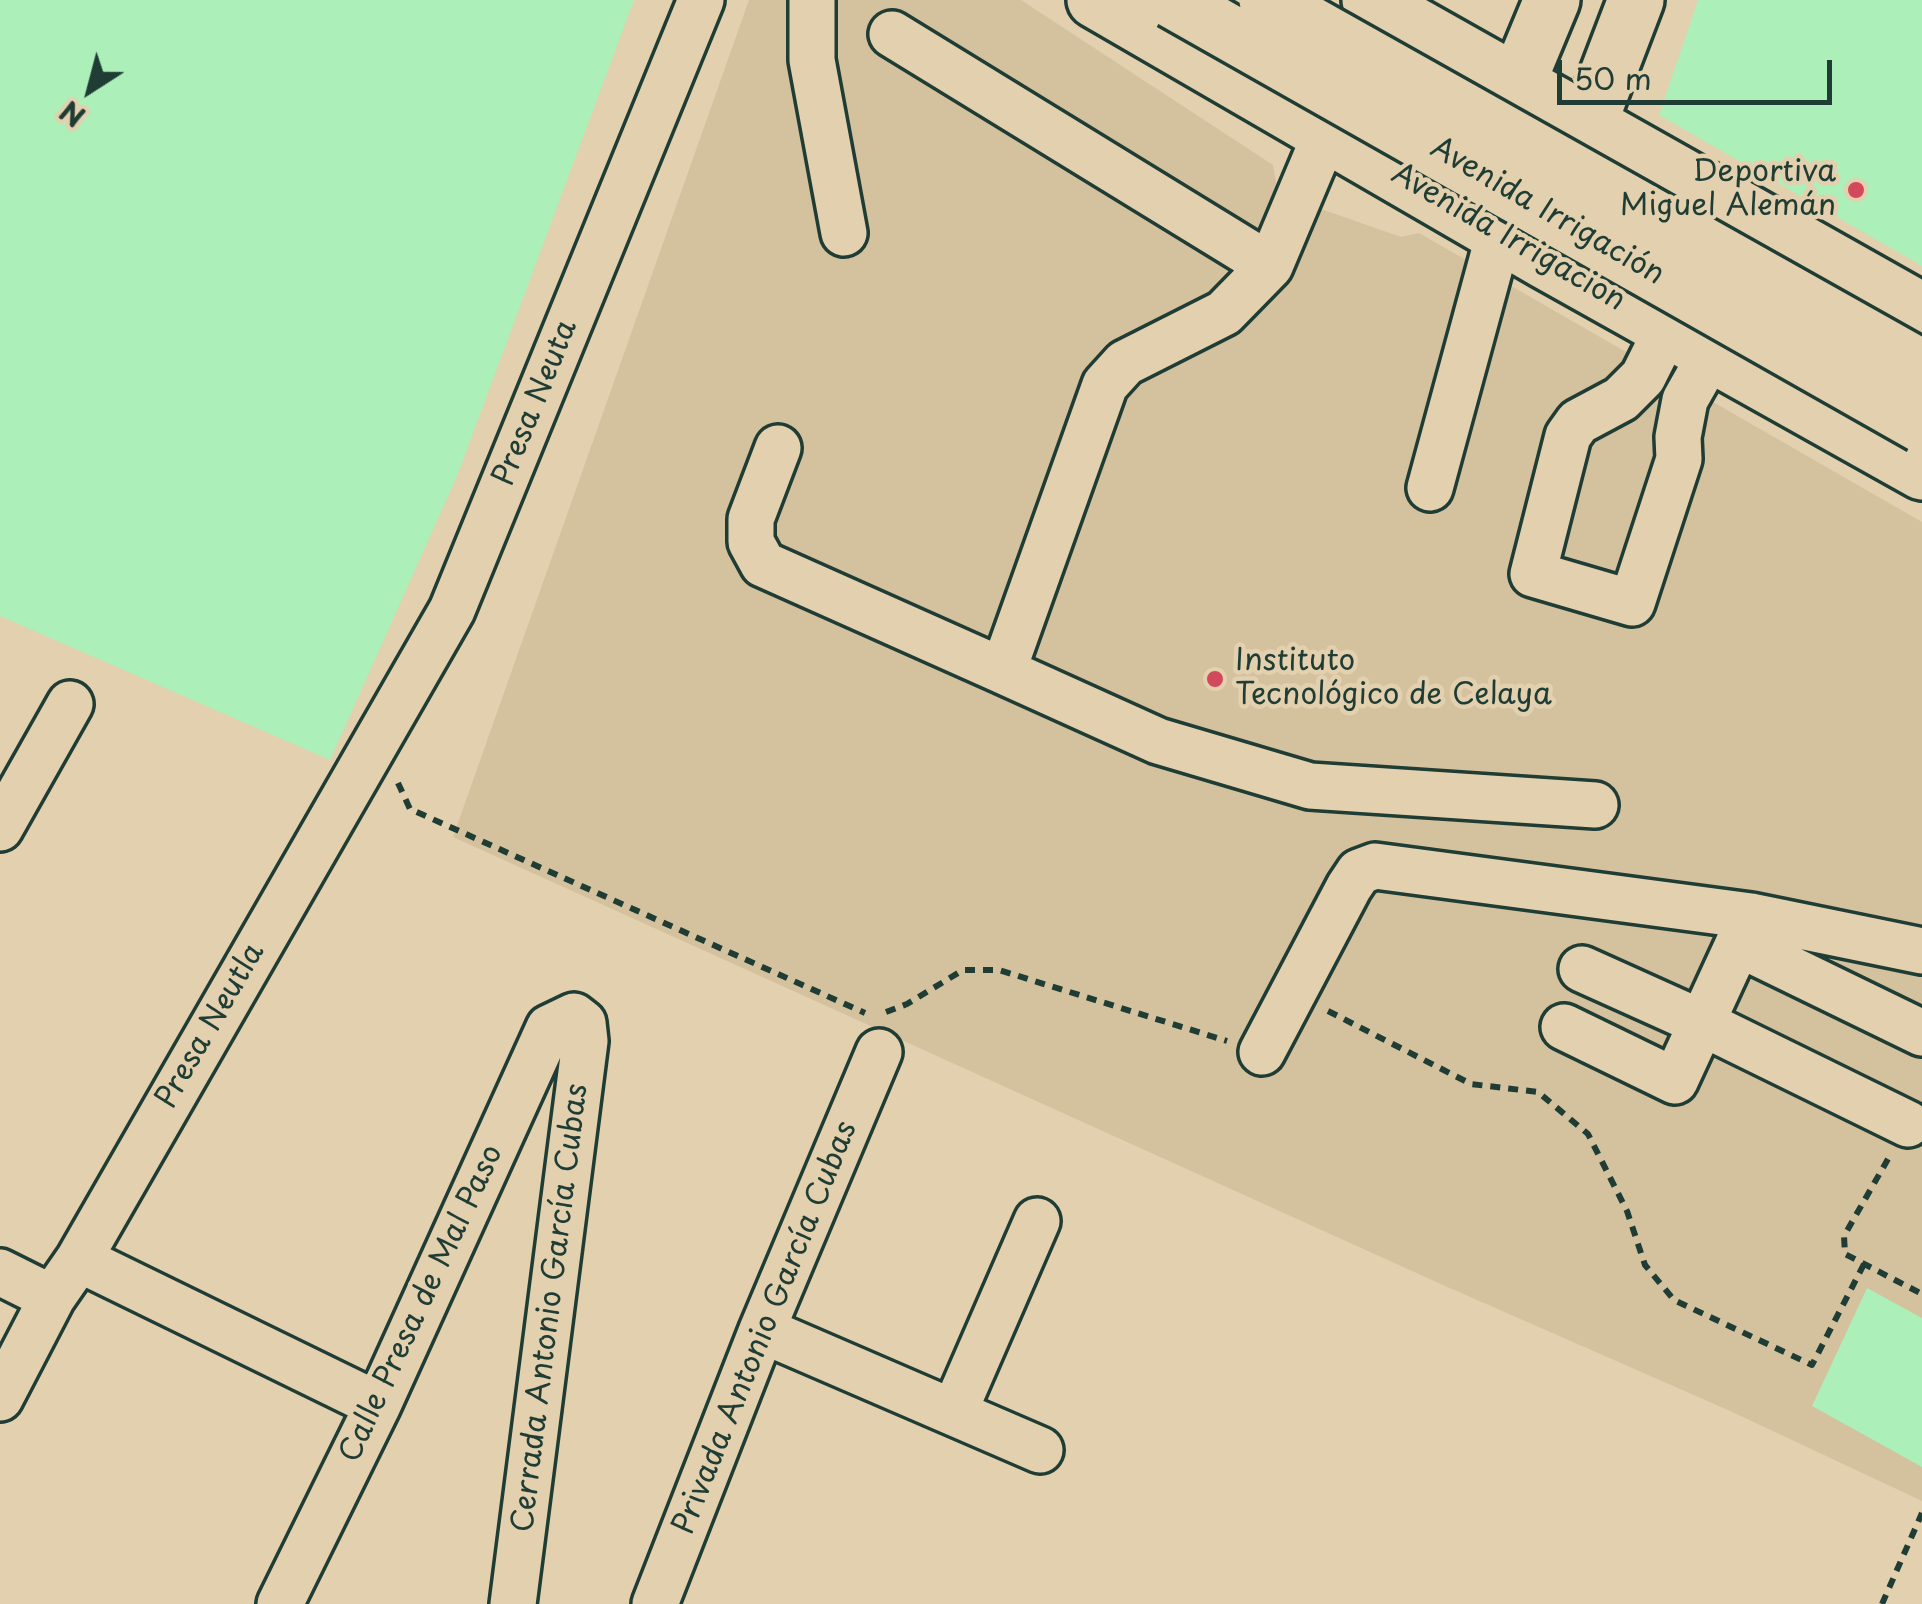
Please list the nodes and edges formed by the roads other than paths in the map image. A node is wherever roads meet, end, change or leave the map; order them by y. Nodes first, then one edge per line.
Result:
1 (701, 0) edge
2 (812, 0) edge
3 (1095, 0) edge
4 (1172, 0) edge
5 (1267, 0) edge
6 (1552, 0) edge
7 (1636, 0) edge
8 (1379, 5) edge
9 (892, 34) dead end
10 (1518, 85) junction
11 (1304, 120) junction
12 (1588, 123) junction
13 (1481, 223) junction
14 (844, 233) dead end
15 (1270, 266) junction
16 (1922, 312) edge
17 (1689, 341) junction
18 (1922, 368) edge
19 (1922, 425) edge
20 (778, 448) dead end
21 (1922, 472) edge
22 (1430, 488) dead end
23 (1003, 670) junction
24 (70, 704) dead end
25 (344, 793) joint
26 (1595, 805) dead end
27 (0, 828) edge
28 (1745, 930) junction
29 (1922, 951) edge
30 (1582, 969) dead end
31 (574, 1016) joint
32 (1702, 1023) junction
33 (1564, 1027) dead end
34 (1922, 1034) edge
35 (878, 1052) dead end
36 (1262, 1052) road end
37 (1908, 1124) road end
38 (1037, 1222) dead end
39 (78, 1258) junction
40 (0, 1272) edge
41 (52, 1298) junction
42 (762, 1330) junction
43 (0, 1398) edge
44 (378, 1405) junction
45 (954, 1412) junction
46 (1040, 1450) dead end
47 (280, 1604) edge
48 (513, 1604) edge
49 (655, 1604) edge

1 - 25 street, Presa Neuta
2 - 14 street
3 - 11 main road, Avenida Irrigacion
4 - 19 main road, Avenida Irrigación, bridge
5 - 18 main road, Avenida Irrigación, bridge
6 - 10 main road
7 - 12 main road
8 - 10 main road
8 - 11 street
9 - 15 street
10 - 12 main road
10 - 13 main road
11 - 13 main road, Avenida Irrigacion
11 - 15 street
12 - 16 main road
13 - 17 main road, Avenida Irrigacion
13 - 22 street
15 - 23 street
17 - 17 street
17 - 21 main road, Avenida Irrigacion
20 - 23 street
23 - 26 street
24 - 27 street
25 - 39 street, Presa Neutla
28 - 29 street
28 - 32 street
28 - 34 street
28 - 36 street
30 - 32 street
31 - 44 street, Calle Presa de Mal Paso
31 - 48 street, Cerrada Antonio García Cubas
32 - 33 street
32 - 37 street
35 - 42 street, Privada Antonio García Cubas
38 - 45 street
39 - 41 street, Presa Neutla
39 - 44 street
40 - 41 street
41 - 43 street, Presa Neutla
42 - 45 street
42 - 49 street, Privada Antonio García Cubas
44 - 47 street, Calle Presa de Mal Paso
45 - 46 street

